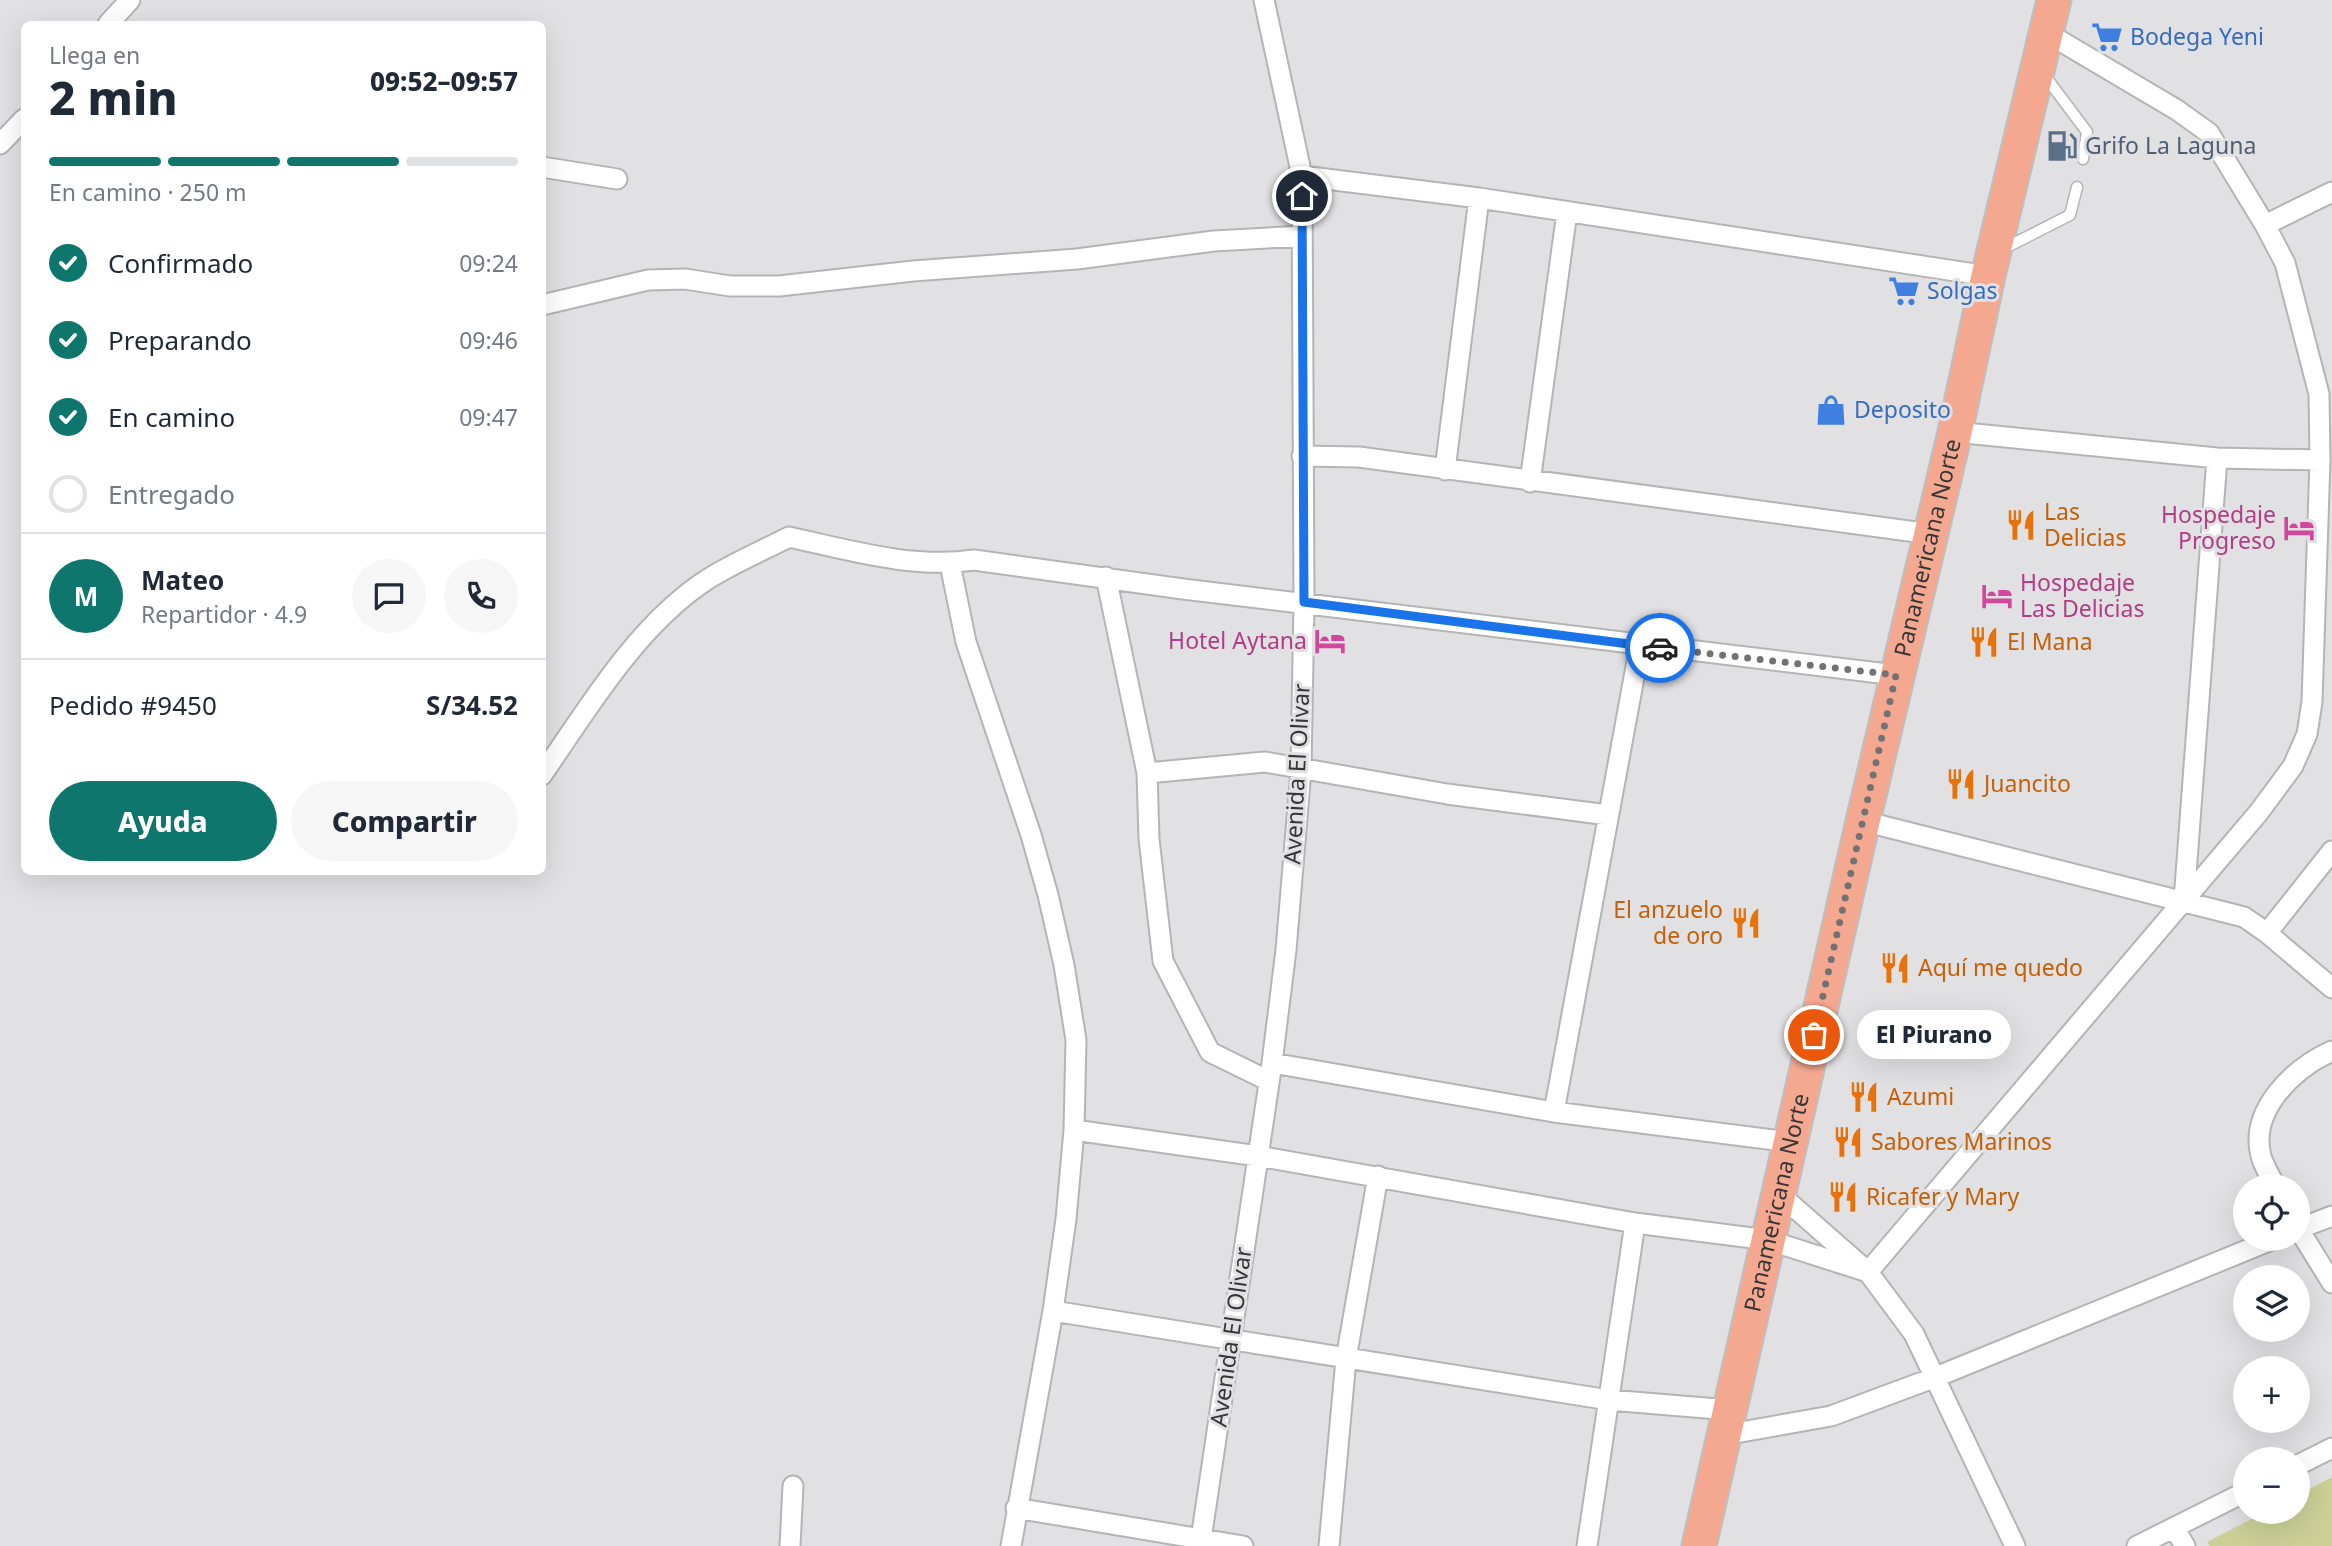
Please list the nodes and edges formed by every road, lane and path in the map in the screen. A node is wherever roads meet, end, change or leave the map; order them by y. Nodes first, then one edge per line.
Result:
1 (130, 0) edge
2 (1264, 0) edge
3 (2054, 0) edge
4 (111, 21) edge
5 (2047, 33) junction
6 (2038, 68) junction
7 (21, 122) edge
8 (0, 144) edge
9 (2082, 159) dead end
10 (546, 168) edge
11 (1302, 176) junction
12 (617, 179) dead end
13 (2077, 187) dead end
14 (2332, 192) edge
15 (1479, 198) junction
16 (1567, 212) junction
17 (2265, 225) junction
18 (1302, 236) junction
19 (1991, 265) junction
20 (546, 304) edge
21 (1955, 432) junction
22 (1303, 456) junction
23 (2217, 458) junction
24 (2320, 460) junction
25 (1446, 470) junction
26 (1530, 482) junction
27 (1931, 534) junction
28 (950, 564) junction
29 (1106, 577) junction
30 (1304, 602) junction
31 (1640, 645) junction
32 (1896, 675) junction
33 (546, 769) edge
34 (1301, 770) junction
35 (1147, 773) junction
36 (1608, 815) junction
37 (1863, 821) junction
38 (2332, 851) edge
39 (2183, 901) junction
40 (2267, 933) junction
41 (2332, 988) edge
42 (2332, 1051) edge
43 (1270, 1072) junction
44 (1554, 1112) junction
45 (1074, 1130) junction
46 (1790, 1142) junction
47 (1258, 1156) junction
48 (2269, 1174) edge
49 (1378, 1176) junction
50 (1778, 1193) junction
51 (2332, 1216) edge
52 (1635, 1223) junction
53 (2310, 1224) edge
54 (1768, 1240) junction
55 (2310, 1248) edge
56 (2245, 1251) edge
57 (1868, 1272) junction
58 (2332, 1283) edge
59 (1053, 1311) junction
60 (1231, 1339) junction
61 (1346, 1359) junction
62 (1936, 1377) junction
63 (1609, 1400) junction
64 (1727, 1422) junction
65 (2332, 1448) edge
66 (2310, 1459) edge
67 (793, 1486) dead end
68 (2233, 1498) edge
69 (1016, 1508) junction
70 (2174, 1528) junction
71 (1201, 1543) edge
72 (790, 1546) edge
73 (1011, 1546) edge
74 (1243, 1546) edge
75 (1329, 1546) edge
76 (1587, 1546) edge
77 (1699, 1546) edge
78 (2015, 1546) edge
79 (2137, 1546) edge
80 (2185, 1546) edge

1 - 4 street
2 - 11 street, Avenida El Olivar
3 - 5 highway, Panamericana Norte
5 - 6 highway, Panamericana Norte
5 - 17 street
6 - 9 lane
6 - 19 highway, Panamericana Norte
7 - 8 street
10 - 12 street
11 - 15 street
11 - 18 street, Avenida El Olivar
13 - 19 lane
14 - 17 street
15 - 16 street
15 - 25 street
16 - 19 street
16 - 26 street
17 - 24 street
18 - 20 street
18 - 22 street, Avenida El Olivar
19 - 21 highway, Panamericana Norte
21 - 23 street
21 - 27 highway, Panamericana Norte
22 - 25 street
22 - 30 street, Avenida El Olivar
23 - 24 street
23 - 39 street
24 - 39 street
25 - 26 street
26 - 27 street
27 - 32 highway, Panamericana Norte
28 - 29 street
28 - 33 street
28 - 45 street
29 - 30 street
29 - 35 street
30 - 31 street
30 - 34 street, Avenida El Olivar
31 - 32 street
31 - 36 street
32 - 37 highway, Panamericana Norte
34 - 35 street
34 - 36 street
34 - 43 street, Avenida El Olivar
35 - 43 street
36 - 44 street
37 - 39 street
37 - 46 highway, Panamericana Norte
38 - 40 street
39 - 40 street
39 - 57 street
40 - 41 street
42 - 48 street
43 - 44 street
43 - 47 street, Avenida El Olivar
44 - 46 street
45 - 47 street
45 - 59 street
46 - 50 highway, Panamericana Norte
47 - 49 street
47 - 60 street, Avenida El Olivar
49 - 52 street
49 - 61 street
50 - 54 highway, Panamericana Norte
50 - 57 street
51 - 53 street
52 - 54 street
52 - 63 street
54 - 57 street
54 - 64 highway, Panamericana Norte
55 - 58 street
56 - 62 street
57 - 62 street
59 - 60 street
59 - 69 street
60 - 61 street
60 - 71 street, Avenida El Olivar
61 - 63 street
61 - 75 street
62 - 64 street
62 - 78 street
63 - 64 street
63 - 76 street
64 - 77 highway, Panamericana Norte
65 - 66 street
67 - 72 street
68 - 70 street
69 - 71 street
69 - 73 street
70 - 79 street
70 - 80 street
71 - 74 street

